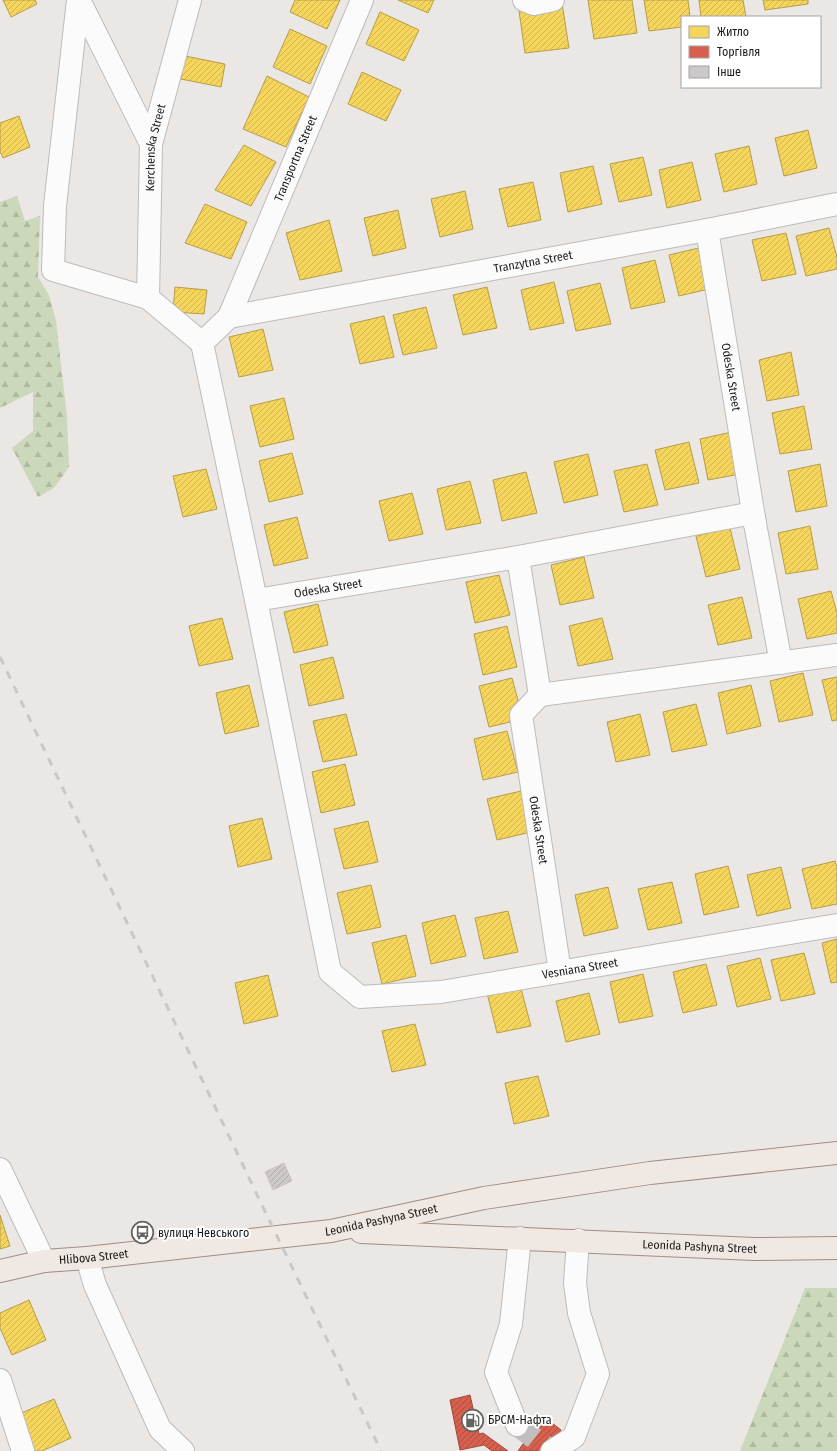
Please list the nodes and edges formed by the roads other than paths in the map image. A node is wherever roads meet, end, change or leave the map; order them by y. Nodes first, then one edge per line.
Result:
1 (79, 0) edge
2 (190, 0) edge
3 (362, 0) edge
4 (524, 0) edge
5 (553, 0) edge
6 (151, 144) junction
7 (837, 204) edge
8 (707, 230) junction
9 (148, 298) junction
10 (229, 317) junction
11 (202, 343) junction
12 (755, 524) junction
13 (518, 556) junction
14 (256, 600) junction
15 (837, 655) edge
16 (781, 662) junction
17 (540, 695) junction
18 (837, 925) edge
19 (560, 972) junction
20 (837, 1153) edge
21 (0, 1169) edge
22 (331, 1231) junction
23 (520, 1238) junction
24 (578, 1240) junction
25 (837, 1248) edge
26 (86, 1258) junction
27 (44, 1261) junction
28 (0, 1271) edge
29 (0, 1380) edge
30 (517, 1425) tunnel mouth
31 (23, 1451) edge
32 (183, 1451) edge
33 (552, 1451) edge

1 - 6 street
1 - 9 street
2 - 6 street, Kerchenska Street
3 - 10 street, Transportna Street
4 - 5 street
6 - 9 street, Kerchenska Street
7 - 8 street, Tranzytna Street
8 - 10 street, Tranzytna Street
8 - 12 street, Odeska Street
9 - 11 street
10 - 11 street
11 - 14 street
12 - 13 street, Odeska Street
12 - 16 street, Odeska Street
13 - 14 street, Odeska Street
13 - 17 street
14 - 19 street, Vesniana Street
15 - 16 street
16 - 17 street
17 - 19 street, Odeska Street
18 - 19 street, Vesniana Street
20 - 22 main road, Leonida Pashyna Street
21 - 27 street
22 - 23 main road, Leonida Pashyna Street
22 - 26 main road, Hlibova Street
23 - 24 main road, Leonida Pashyna Street
23 - 30 street
24 - 25 main road, Leonida Pashyna Street
24 - 33 street
26 - 27 main road, Hlibova Street
26 - 32 street
27 - 28 main road, Hlibova Street
29 - 31 street

